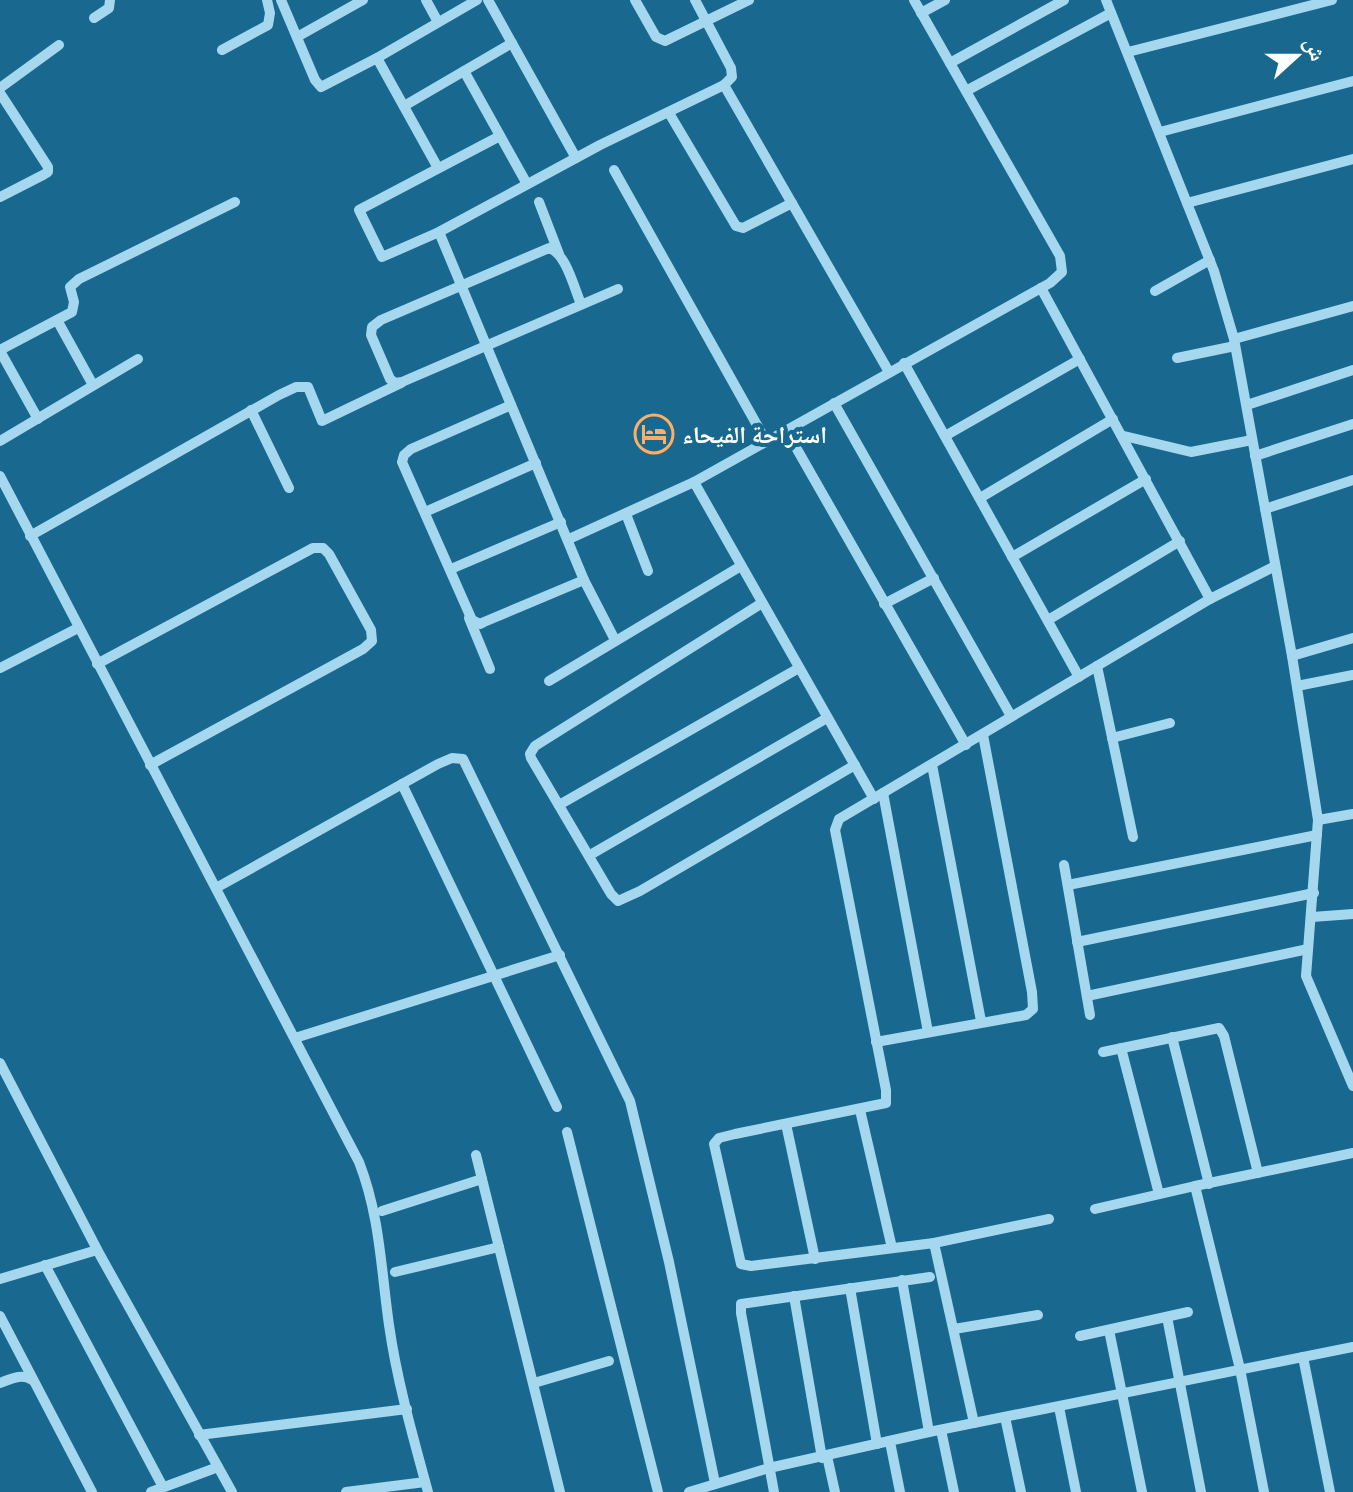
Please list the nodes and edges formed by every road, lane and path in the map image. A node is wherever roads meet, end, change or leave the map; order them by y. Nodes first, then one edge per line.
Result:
1 (110, 0) edge
2 (267, 0) edge
3 (281, 0) edge
4 (363, 0) edge
5 (426, 0) edge
6 (477, 0) edge
7 (488, 0) edge
8 (635, 0) edge
9 (695, 0) edge
10 (749, 0) edge
11 (914, 0) edge
12 (945, 0) edge
13 (1064, 0) edge
14 (1106, 0) edge
15 (1332, 0) edge
16 (921, 13) junction
17 (1111, 13) junction
18 (94, 18) dead end
19 (438, 22) junction
20 (706, 22) junction
21 (297, 37) junction
22 (512, 43) junction
23 (59, 45) dead end
24 (222, 50) dead end
25 (1128, 52) junction
26 (377, 58) junction
27 (950, 63) junction
28 (464, 71) junction
29 (1353, 81) edge
30 (724, 85) junction
31 (0, 90) edge
32 (966, 91) junction
33 (404, 106) junction
34 (669, 113) junction
35 (1160, 132) junction
36 (500, 136) junction
37 (576, 158) junction
38 (1353, 159) edge
39 (438, 168) junction
40 (614, 170) dead end
41 (527, 184) junction
42 (0, 197) edge
43 (235, 202) dead end
44 (539, 202) dead end
45 (792, 203) junction
46 (1187, 203) junction
47 (439, 232) junction
48 (560, 256) junction
49 (1210, 260) junction
50 (460, 284) junction
51 (1041, 288) junction
52 (618, 289) dead end
53 (1155, 291) dead end
54 (581, 304) junction
55 (1353, 306) edge
56 (57, 320) junction
57 (1234, 343) junction
58 (486, 346) junction
59 (0, 350) edge
60 (1177, 358) dead end
61 (138, 359) dead end
62 (1080, 359) junction
63 (904, 363) junction
64 (1353, 370) edge
65 (889, 372) junction
66 (408, 380) junction
67 (93, 385) junction
68 (834, 403) junction
69 (511, 405) junction
70 (1247, 405) junction
71 (251, 410) junction
72 (38, 419) junction
73 (1113, 419) junction
74 (1353, 424) edge
75 (786, 430) junction
76 (945, 436) junction
77 (1124, 436) junction
78 (1252, 440) junction
79 (0, 441) edge
80 (766, 441) junction
81 (1255, 456) junction
82 (536, 463) junction
83 (0, 476) edge
84 (1146, 479) junction
85 (1353, 480) edge
86 (694, 482) junction
87 (289, 488) dead end
88 (980, 498) junction
89 (1265, 509) junction
90 (425, 512) junction
91 (626, 514) junction
92 (561, 522) junction
93 (30, 536) junction
94 (569, 539) junction
95 (1180, 541) junction
96 (1012, 557) junction
97 (741, 566) junction
98 (1275, 566) junction
99 (451, 569) junction
100 (648, 571) dead end
101 (934, 578) junction
102 (584, 580) junction
103 (1210, 599) junction
104 (762, 603) junction
105 (884, 604) junction
106 (468, 616) junction
107 (1048, 620) junction
108 (78, 628) junction
109 (1353, 638) edge
110 (615, 640) junction
111 (1292, 656) junction
112 (97, 664) junction
113 (1097, 666) junction
114 (0, 668) edge
115 (799, 668) junction
116 (490, 669) dead end
117 (1353, 675) edge
118 (1079, 677) junction
119 (549, 681) dead end
120 (1297, 686) junction
121 (1011, 716) junction
122 (827, 718) junction
123 (1170, 723) dead end
124 (983, 735) junction
125 (1112, 738) junction
126 (966, 745) junction
127 (150, 765) junction
128 (855, 765) junction
129 (932, 765) junction
130 (402, 784) junction
131 (879, 796) junction
132 (559, 805) junction
133 (1353, 814) edge
134 (1318, 820) junction
135 (1317, 835) junction
136 (1133, 837) dead end
137 (590, 855) junction
138 (1064, 865) dead end
139 (1068, 885) junction
140 (216, 888) junction
141 (1314, 893) junction
142 (1353, 914) edge
143 (1312, 917) junction
144 (1077, 942) junction
145 (1308, 949) junction
146 (560, 955) junction
147 (494, 976) junction
148 (1087, 996) junction
149 (1090, 1015) dead end
150 (981, 1021) junction
151 (928, 1032) junction
152 (1172, 1037) junction
153 (295, 1038) junction
154 (876, 1042) junction
155 (1121, 1048) junction
156 (1103, 1052) dead end
157 (0, 1063) edge
158 (1353, 1086) edge
159 (557, 1107) dead end
160 (860, 1110) junction
161 (786, 1124) junction
162 (567, 1132) dead end
163 (1353, 1153) edge
164 (476, 1155) dead end
165 (1258, 1173) junction
166 (482, 1179) junction
167 (1209, 1184) junction
168 (1195, 1186) junction
169 (1159, 1194) junction
170 (1095, 1209) dead end
171 (382, 1211) dead end
172 (1049, 1219) dead end
173 (934, 1243) junction
174 (499, 1247) junction
175 (892, 1248) junction
176 (97, 1250) junction
177 (815, 1259) junction
178 (45, 1265) junction
179 (395, 1272) dead end
180 (930, 1277) dead end
181 (0, 1279) edge
182 (902, 1280) junction
183 (850, 1288) junction
184 (794, 1296) junction
185 (1188, 1312) dead end
186 (1038, 1315) dead end
187 (0, 1316) edge
188 (1167, 1317) junction
189 (954, 1329) junction
190 (1109, 1330) junction
191 (1080, 1336) dead end
192 (1353, 1347) edge
193 (1303, 1357) junction
194 (609, 1361) dead end
195 (1240, 1369) junction
196 (34, 1381) junction
197 (1178, 1382) junction
198 (0, 1383) edge
199 (534, 1383) junction
200 (1121, 1393) junction
201 (1059, 1407) junction
202 (407, 1409) junction
203 (1005, 1417) junction
204 (974, 1423) junction
205 (935, 1431) junction
206 (199, 1435) junction
207 (890, 1442) junction
208 (877, 1444) junction
209 (824, 1457) junction
210 (218, 1467) junction
211 (769, 1468) junction
212 (715, 1483) junction
213 (426, 1487) edge
214 (158, 1490) edge
215 (92, 1492) edge
216 (232, 1492) edge
217 (346, 1492) edge
218 (560, 1492) edge
219 (658, 1492) edge
220 (689, 1492) edge
221 (774, 1492) edge
222 (835, 1492) edge
223 (900, 1492) edge
224 (954, 1492) edge
225 (1021, 1492) edge
226 (1076, 1492) edge
227 (1142, 1492) edge
228 (1201, 1492) edge
229 (1264, 1492) edge
230 (1330, 1492) edge

1 - 18 street
2 - 24 street
3 - 21 street
4 - 21 street
5 - 19 street
6 - 19 street
7 - 22 street
8 - 20 street
9 - 20 street
10 - 20 street
11 - 16 street
12 - 16 street
13 - 27 street
14 - 17 street
15 - 25 street
16 - 27 street
17 - 25 street
17 - 32 street
19 - 26 street
20 - 30 street
21 - 26 street
22 - 28 street
22 - 37 street
23 - 31 street
25 - 35 street
26 - 33 street
27 - 32 street
28 - 33 street
28 - 36 street
29 - 35 street
30 - 34 street
30 - 45 street
31 - 42 street
32 - 51 street
33 - 39 street
34 - 37 street
34 - 45 street
35 - 46 street
36 - 39 street
36 - 41 street
37 - 41 street
38 - 46 street
39 - 47 street
40 - 80 street
41 - 47 street
43 - 56 street
44 - 48 street
45 - 65 street
46 - 49 street
47 - 50 street
48 - 50 street
48 - 54 street
49 - 53 street
49 - 57 street
50 - 58 street
50 - 66 street
51 - 62 street
51 - 63 street
52 - 54 street
54 - 58 street
55 - 57 street
56 - 59 street
56 - 67 street
57 - 60 street
57 - 70 street
58 - 66 street
58 - 69 street
59 - 72 street
61 - 67 street
62 - 73 street
62 - 76 street
63 - 65 street
63 - 76 street
64 - 70 street
65 - 68 street
66 - 71 street
67 - 72 street
68 - 75 street
68 - 101 street
69 - 82 street
69 - 90 street
70 - 78 street
71 - 87 street
71 - 93 street
72 - 79 street
73 - 77 street
73 - 88 street
74 - 81 street
75 - 80 street
75 - 105 street
76 - 88 street
77 - 78 street
77 - 84 street
78 - 81 street
80 - 86 street
81 - 89 street
82 - 90 street
82 - 92 street
83 - 93 street
84 - 95 street
84 - 96 street
85 - 89 street
86 - 91 street
86 - 97 street
88 - 96 street
89 - 98 street
90 - 99 street
91 - 94 street
91 - 100 street
92 - 94 street
92 - 99 street
93 - 108 street
94 - 102 street
95 - 103 street
95 - 107 street
96 - 107 street
97 - 104 street
97 - 110 street
98 - 103 street
98 - 111 street
99 - 106 street
101 - 105 street
101 - 121 street
102 - 106 street
102 - 110 street
103 - 113 street
104 - 115 street
104 - 132 street
105 - 126 street
106 - 116 street
107 - 118 street
108 - 112 street
108 - 114 street
109 - 111 street
110 - 119 street
111 - 120 street
112 - 127 street
112 - 127 street
113 - 118 street
113 - 125 street
115 - 122 street
115 - 132 street
117 - 120 street
118 - 121 street
120 - 134 street
121 - 124 street
122 - 128 street
122 - 137 street
123 - 125 street
124 - 126 street
124 - 150 street
125 - 136 street
126 - 129 street
127 - 140 street
128 - 131 street
128 - 137 street
129 - 131 street
129 - 150 street
130 - 140 street
130 - 146 street
130 - 147 street
131 - 151 street
131 - 154 street
132 - 137 street
133 - 134 street
134 - 135 street
135 - 139 street
135 - 141 street
138 - 139 street
139 - 144 street
140 - 153 street
141 - 143 street
141 - 144 street
142 - 143 street
143 - 145 street
144 - 148 street
145 - 148 street
145 - 158 street
146 - 147 street
146 - 212 street
147 - 153 street
147 - 159 street
148 - 149 street
150 - 151 street
151 - 154 street
152 - 155 street
152 - 165 street
152 - 167 street
153 - 202 street
154 - 160 street
155 - 156 street
155 - 169 street
157 - 176 street
160 - 161 street
160 - 175 street
161 - 177 street
161 - 177 street
162 - 219 street
163 - 165 street
164 - 166 street
165 - 167 street
166 - 171 street
166 - 174 street
167 - 168 street
168 - 169 street
168 - 195 street
169 - 170 street
172 - 173 street
173 - 175 street
173 - 189 street
174 - 179 street
174 - 199 street
175 - 177 street
176 - 178 street
176 - 206 street
178 - 181 street
178 - 214 street
180 - 182 street
182 - 183 street
182 - 205 street
183 - 184 street
183 - 208 street
184 - 209 street
184 - 211 street
185 - 188 street
186 - 189 street
187 - 196 street
188 - 190 street
188 - 197 street
189 - 204 street
190 - 191 street
190 - 200 street
192 - 193 street
193 - 195 street
193 - 230 street
194 - 199 street
195 - 197 street
195 - 229 street
196 - 198 street
196 - 215 street
197 - 200 street
197 - 228 street
199 - 218 street
200 - 201 street
200 - 227 street
201 - 203 street
201 - 226 street
202 - 206 street
202 - 213 street
203 - 204 street
203 - 225 street
204 - 205 street
205 - 207 street
205 - 224 street
206 - 210 street
207 - 208 street
207 - 223 street
208 - 209 street
209 - 211 street
209 - 222 street
210 - 214 street
210 - 216 street
211 - 212 street
211 - 221 street
212 - 220 street
213 - 217 street

